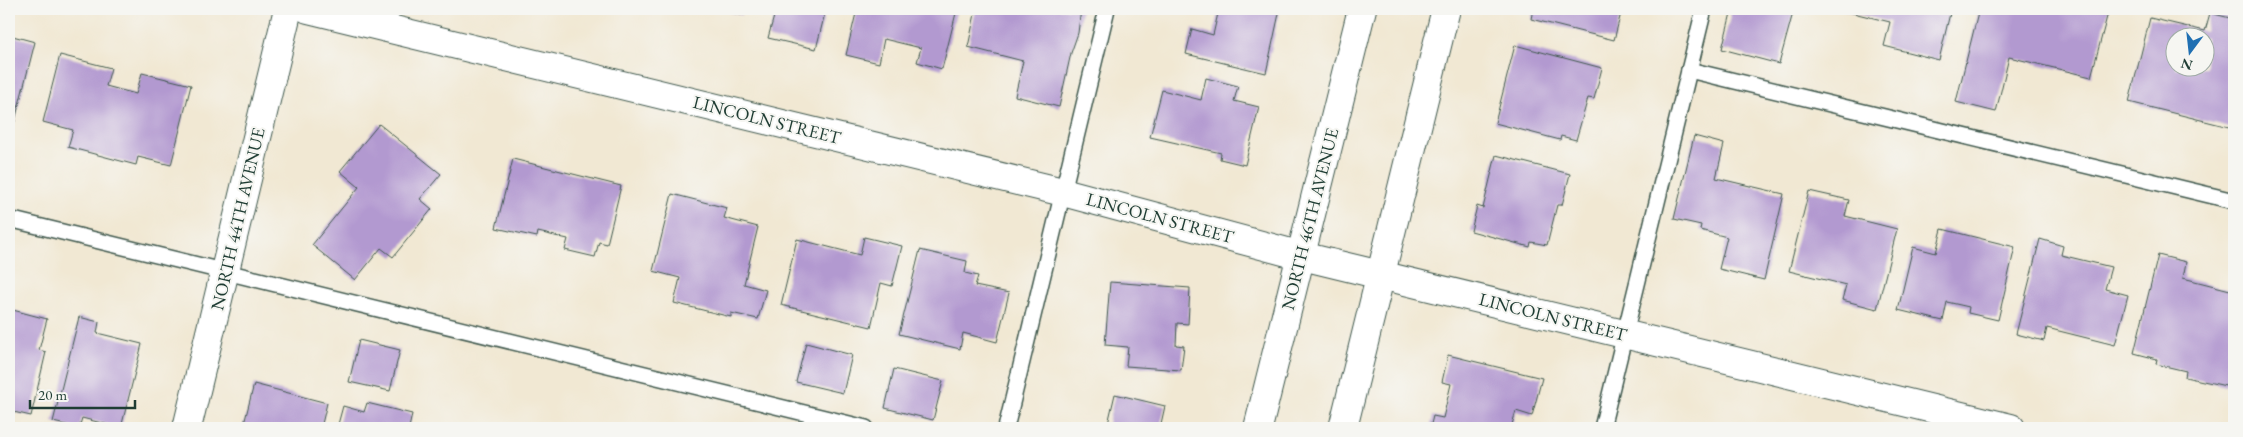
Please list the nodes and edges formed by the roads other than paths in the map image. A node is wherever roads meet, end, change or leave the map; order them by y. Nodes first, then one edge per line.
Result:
1 (288, 9) edge
2 (308, 9) edge
3 (1108, 9) edge
4 (1362, 9) edge
5 (1446, 9) edge
6 (1704, 9) edge
7 (1689, 70) junction
8 (1063, 192) junction
9 (2234, 201) edge
10 (9, 220) edge
11 (1302, 256) junction
12 (225, 272) junction
13 (1381, 275) junction
14 (1624, 334) junction
15 (187, 428) edge
16 (866, 428) edge
17 (1006, 428) edge
18 (1258, 428) edge
19 (1343, 428) edge
20 (1602, 428) edge
21 (2011, 428) edge

1 - 12 street, NORTH 44TH AVENUE
2 - 8 street, LINCOLN STREET
3 - 8 lane
4 - 11 street, NORTH 46TH AVENUE
5 - 13 street
6 - 7 lane
7 - 9 lane
7 - 14 lane
8 - 11 street, LINCOLN STREET
8 - 17 lane
10 - 12 lane
11 - 13 street, LINCOLN STREET
11 - 18 street, NORTH 46TH AVENUE
12 - 15 street, NORTH 44TH AVENUE
12 - 16 lane
13 - 14 street, LINCOLN STREET
13 - 19 street
14 - 20 lane
14 - 21 street, LINCOLN STREET

